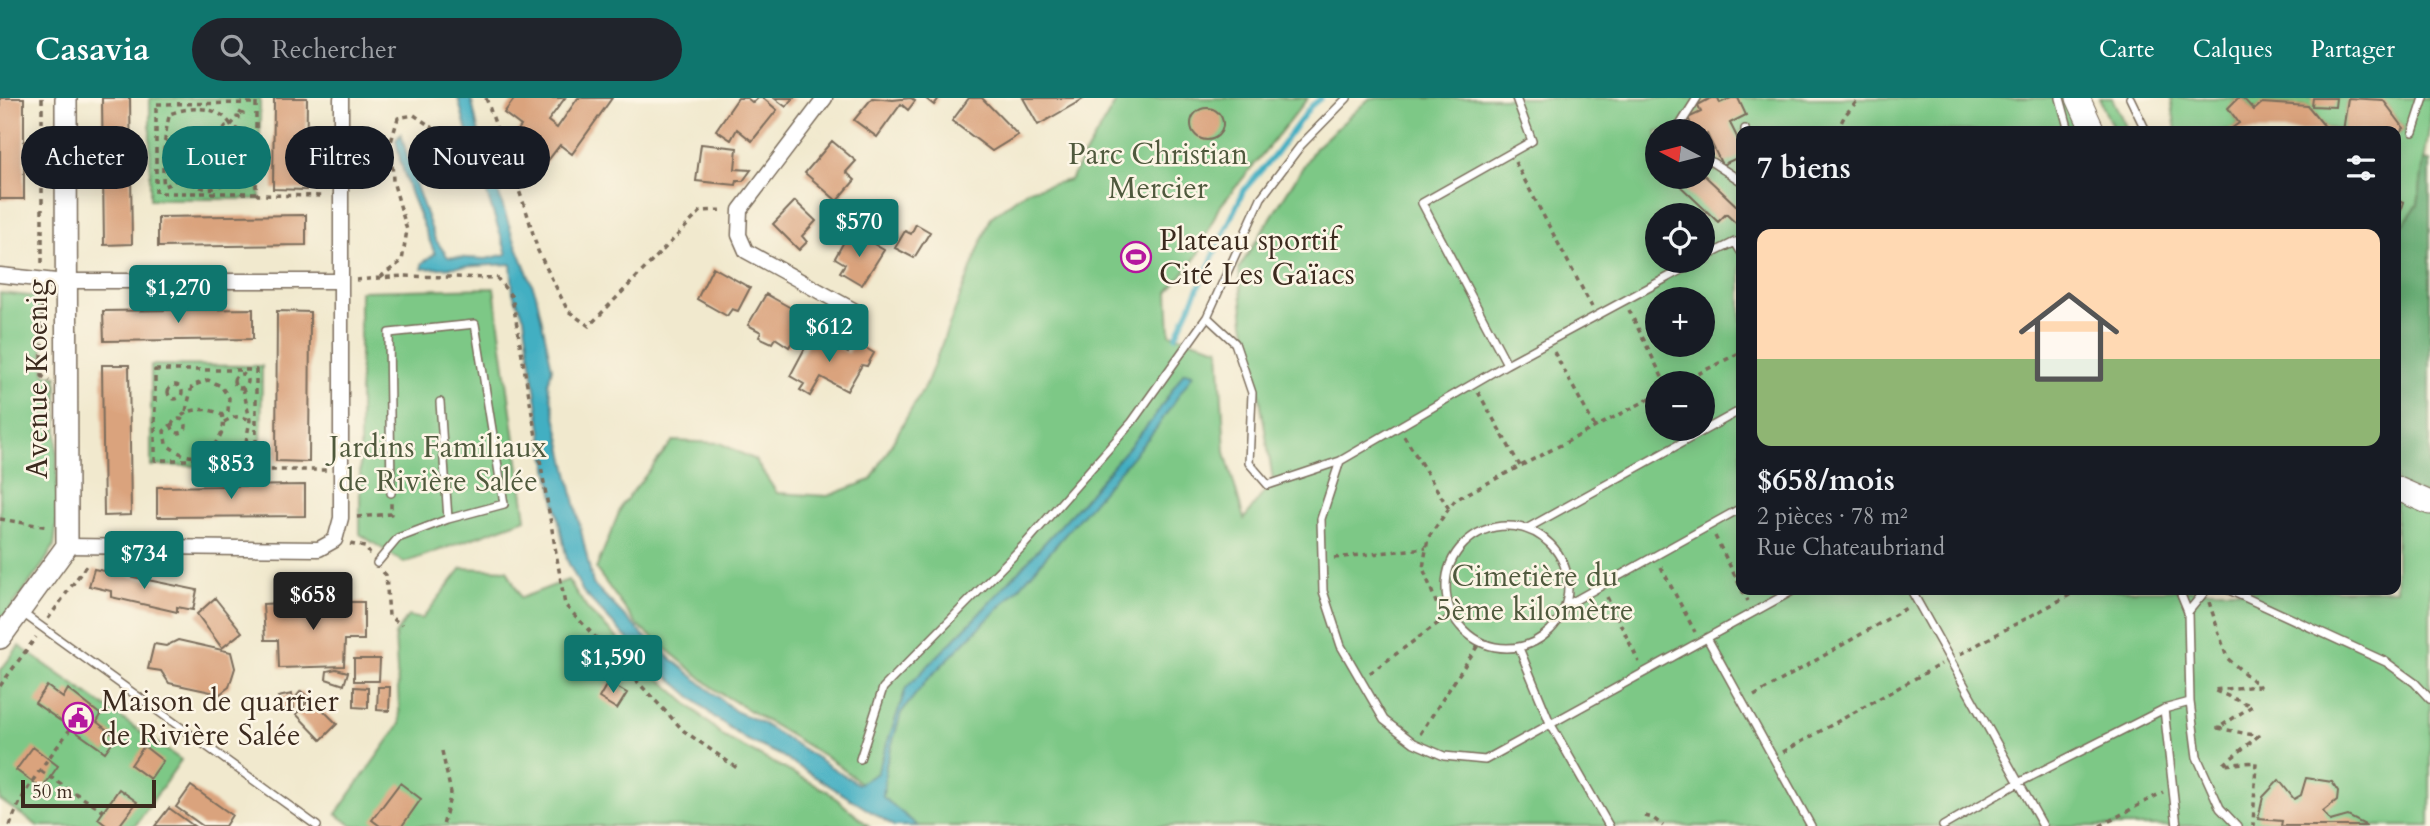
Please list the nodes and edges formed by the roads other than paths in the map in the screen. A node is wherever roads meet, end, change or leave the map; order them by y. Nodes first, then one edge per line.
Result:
1 (66, 98) edge
2 (341, 98) edge
3 (825, 98) edge
4 (1346, 98) edge
5 (1516, 98) edge
6 (1697, 98) edge
7 (2060, 98) edge
8 (2078, 98) edge
9 (2130, 98) edge
10 (2424, 98) edge
11 (1684, 119) edge
12 (2068, 126) edge
13 (2091, 126) edge
14 (2144, 126) edge
15 (2413, 132) dead end
16 (1715, 164) edge
17 (1736, 178) edge
18 (1736, 244) edge
19 (1715, 252) edge
20 (1675, 273) edge
21 (0, 275) edge
22 (67, 281) junction
23 (341, 281) junction
24 (855, 311) dead end
25 (1207, 317) junction
26 (1507, 364) junction
27 (440, 402) dead end
28 (1736, 413) edge
29 (1340, 461) junction
30 (2401, 490) edge
31 (391, 493) road end
32 (2430, 503) edge
33 (1736, 511) edge
34 (448, 519) junction
35 (1525, 529) junction
36 (67, 546) junction
37 (377, 563) dead end
38 (1785, 595) edge
39 (1914, 595) edge
40 (2181, 595) edge
41 (2202, 595) edge
42 (2240, 595) edge
43 (1565, 606) junction
44 (20, 611) junction
45 (2188, 612) junction
46 (1704, 640) junction
47 (8, 644) edge
48 (1519, 648) junction
49 (2430, 699) edge
50 (2190, 702) junction
51 (2164, 709) junction
52 (1550, 723) junction
53 (860, 759) dead end
54 (2020, 782) junction
55 (317, 826) edge
56 (1609, 826) edge
57 (1811, 826) edge
58 (1943, 826) edge
59 (2043, 826) edge
60 (2177, 826) edge
61 (2237, 826) edge

1 - 22 main road, Avenue Koenig
2 - 23 street
3 - 24 street
4 - 25 lane
5 - 26 lane
6 - 11 lane
7 - 12 lane
8 - 13 main road
9 - 14 lane
10 - 15 lane
16 - 17 lane
18 - 19 lane
20 - 26 lane
21 - 22 street
22 - 23 street
22 - 36 main road, Avenue Koenig
23 - 36 street
25 - 29 lane
25 - 53 lane
26 - 29 lane
27 - 34 lane
28 - 35 lane
29 - 52 lane
30 - 32 main road
31 - 34 lane
33 - 43 lane
34 - 37 lane
35 - 43 lane
35 - 48 lane
36 - 44 main road
38 - 46 lane
39 - 54 lane
40 - 45 lane
41 - 45 lane
42 - 49 lane
43 - 48 lane
44 - 47 main road
44 - 55 lane
45 - 50 lane
46 - 52 lane
46 - 57 lane
48 - 52 lane
50 - 51 lane
50 - 61 lane
51 - 54 lane
51 - 60 lane
52 - 56 lane
54 - 58 lane
54 - 59 lane

